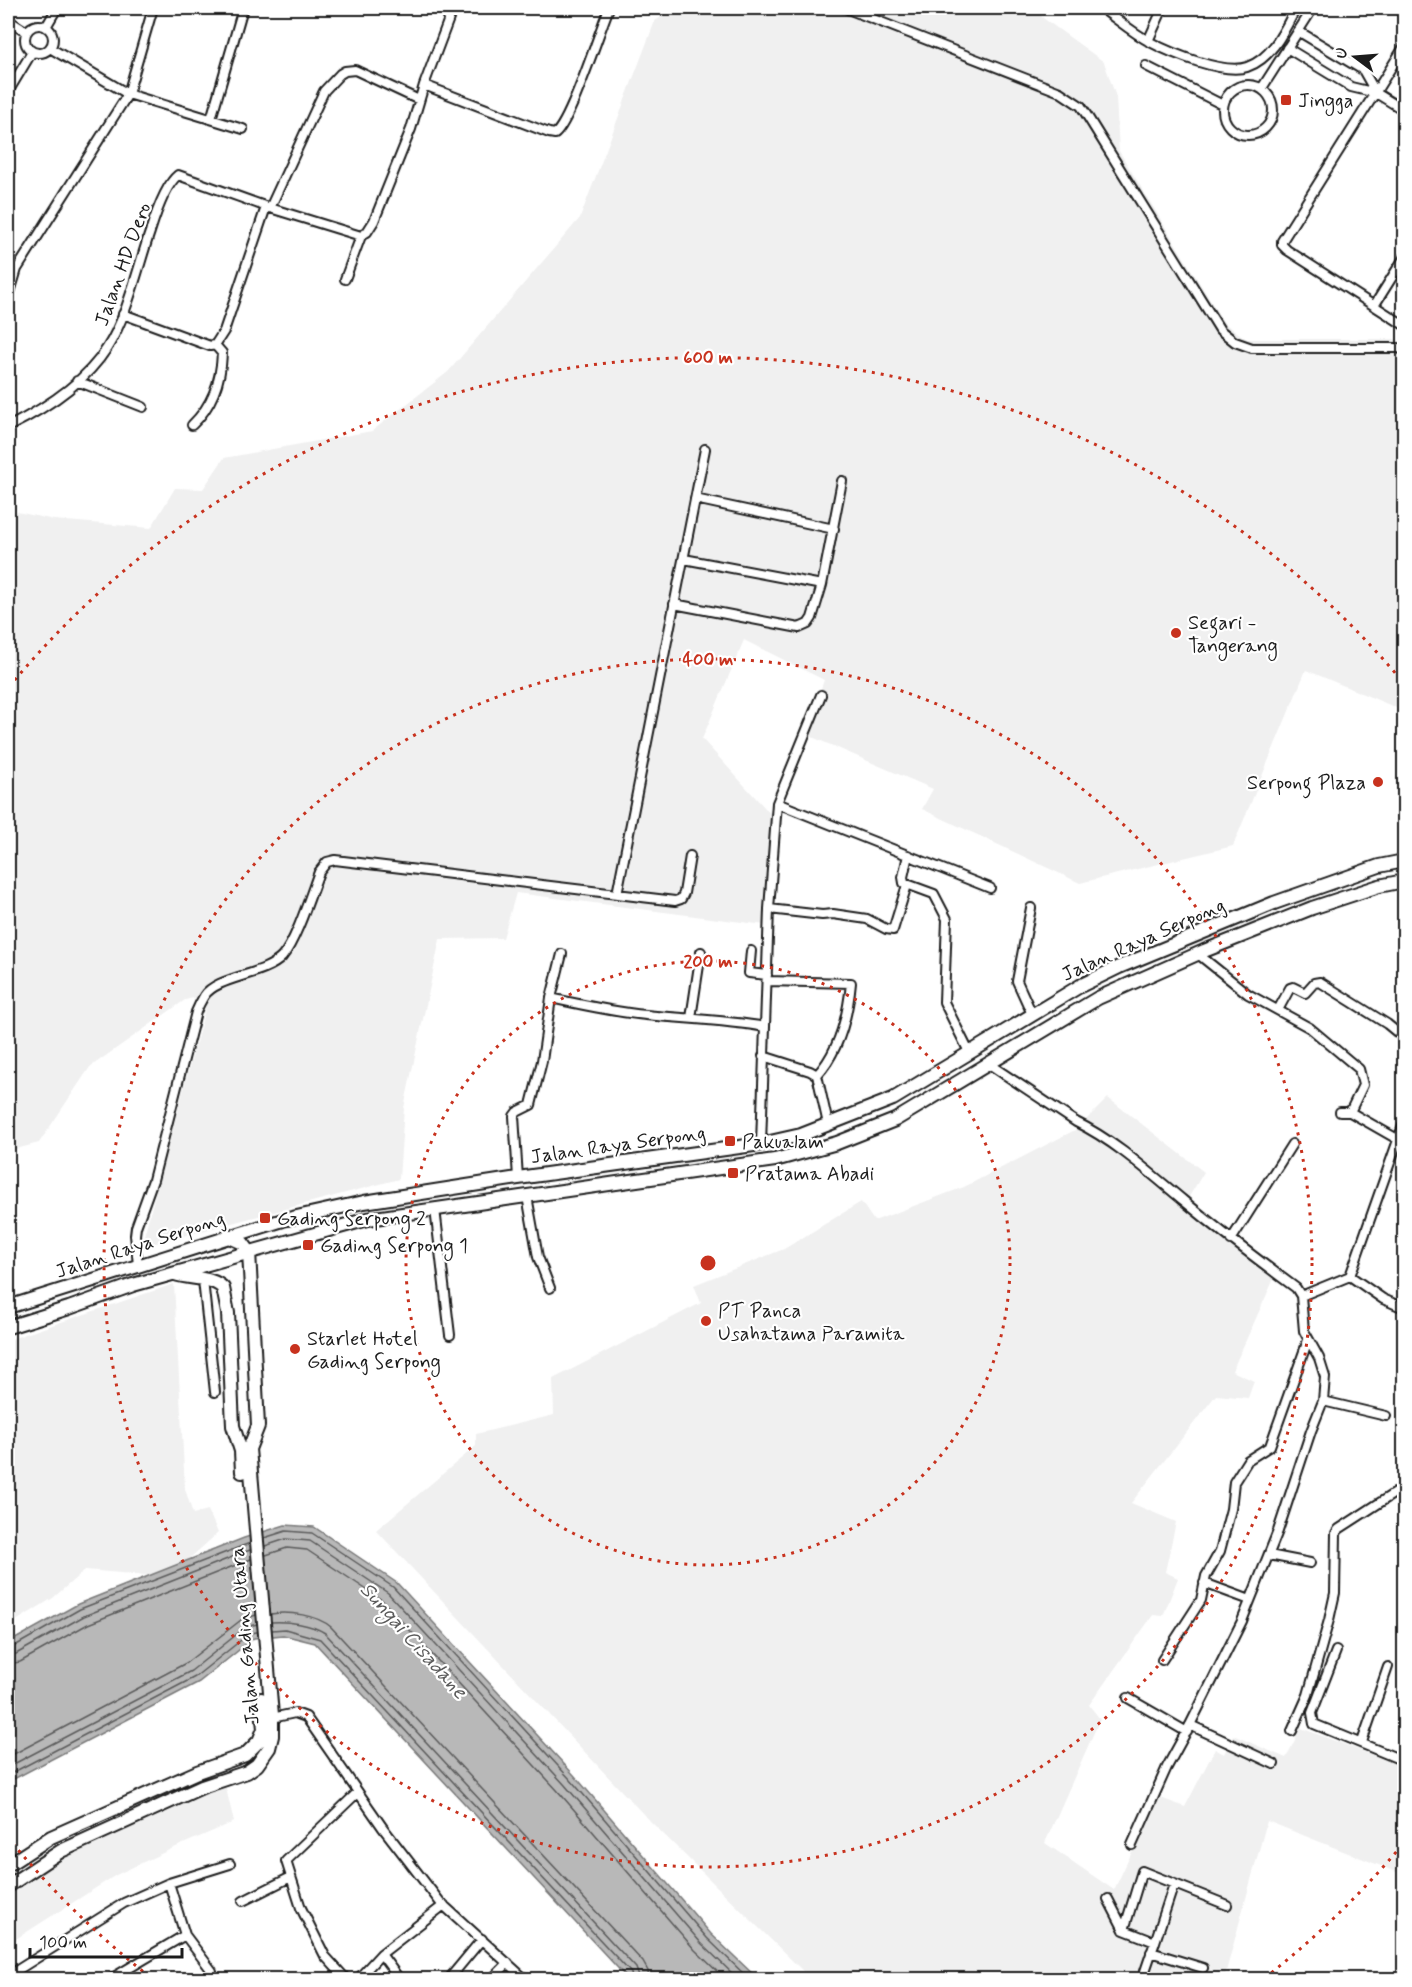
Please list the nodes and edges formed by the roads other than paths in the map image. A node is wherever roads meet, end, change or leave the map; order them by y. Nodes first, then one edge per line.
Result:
1 (57, 8) edge
2 (153, 8) edge
3 (243, 8) edge
4 (453, 8) edge
5 (609, 8) edge
6 (845, 8) edge
7 (1101, 8) edge
8 (1163, 8) edge
9 (1296, 8) edge
10 (1313, 8) edge
11 (864, 11) edge
12 (8, 20) edge
13 (46, 27) junction
14 (1298, 31) junction
15 (27, 32) junction
16 (1148, 41) junction
17 (1404, 47) edge
18 (50, 48) junction
19 (1287, 48) junction
20 (32, 52) junction
21 (1146, 66) dead end
22 (424, 85) junction
23 (1262, 88) junction
24 (8, 92) edge
25 (129, 93) junction
26 (1376, 93) junction
27 (419, 100) junction
28 (1223, 105) junction
29 (1403, 108) edge
30 (211, 118) junction
31 (1404, 123) edge
32 (243, 129) dead end
33 (268, 208) junction
34 (361, 236) junction
35 (1404, 258) edge
36 (8, 266) edge
37 (17, 269) junction
38 (345, 279) dead end
39 (8, 299) edge
40 (1374, 306) junction
41 (123, 314) junction
42 (1404, 325) edge
43 (215, 345) junction
44 (1404, 350) edge
45 (77, 381) junction
46 (143, 407) dead end
47 (192, 425) dead end
48 (8, 427) edge
49 (705, 449) dead end
50 (842, 481) dead end
51 (695, 499) junction
52 (834, 528) junction
53 (684, 559) junction
54 (822, 585) junction
55 (674, 604) junction
56 (821, 694) dead end
57 (777, 802) junction
58 (908, 855) junction
59 (690, 856) dead end
60 (1404, 861) edge
61 (1404, 881) edge
62 (907, 885) junction
63 (990, 888) dead end
64 (617, 894) junction
65 (1032, 908) dead end
66 (769, 909) junction
67 (1171, 945) junction
68 (751, 951) dead end
69 (701, 952) dead end
70 (562, 954) dead end
71 (1198, 954) junction
72 (1179, 962) junction
73 (767, 978) junction
74 (551, 998) junction
75 (1278, 1010) junction
76 (1032, 1014) junction
77 (691, 1018) junction
78 (765, 1027) junction
79 (1404, 1038) edge
80 (969, 1052) junction
81 (763, 1056) junction
82 (989, 1064) junction
83 (817, 1075) junction
84 (1340, 1112) dead end
85 (1350, 1112) junction
86 (1404, 1123) edge
87 (828, 1124) junction
88 (1399, 1140) junction
89 (761, 1144) junction
90 (1292, 1144) dead end
91 (518, 1178) junction
92 (527, 1196) junction
93 (435, 1209) junction
94 (227, 1236) junction
95 (1231, 1240) junction
96 (249, 1251) junction
97 (138, 1264) junction
98 (175, 1274) junction
99 (1350, 1276) junction
100 (203, 1280) junction
101 (550, 1288) dead end
102 (1301, 1296) junction
103 (8, 1307) edge
104 (1404, 1308) edge
105 (8, 1327) edge
106 (450, 1335) dead end
107 (1308, 1340) junction
108 (215, 1392) dead end
109 (1323, 1401) junction
110 (1386, 1416) dead end
111 (246, 1469) junction
112 (1404, 1487) edge
113 (1269, 1555) junction
114 (1310, 1563) dead end
115 (1204, 1583) junction
116 (1250, 1600) junction
117 (1336, 1651) dead end
118 (1162, 1660) dead end
119 (1388, 1667) dead end
120 (1128, 1698) dead end
121 (268, 1711) junction
122 (1189, 1729) junction
123 (1292, 1731) dead end
124 (1362, 1742) junction
125 (233, 1760) junction
126 (1404, 1761) edge
127 (1274, 1764) dead end
128 (239, 1776) junction
129 (358, 1792) junction
130 (1132, 1845) dead end
131 (230, 1864) dead end
132 (8, 1865) edge
133 (291, 1877) junction
134 (169, 1883) junction
135 (1174, 1884) junction
136 (8, 1886) edge
137 (1108, 1899) dead end
138 (243, 1901) dead end
139 (444, 1905) junction
140 (1227, 1905) dead end
141 (1124, 1930) junction
142 (185, 1935) junction
143 (482, 1939) junction
144 (1155, 1942) junction
145 (1151, 1952) junction
146 (381, 1954) junction
147 (508, 1963) junction
148 (1203, 1968) dead end
149 (8, 1976) edge
150 (450, 1979) edge
151 (109, 1980) edge
152 (212, 1980) edge
153 (347, 1980) edge
154 (357, 1980) edge
155 (400, 1980) edge
156 (491, 1980) edge
157 (526, 1980) edge
158 (1142, 1980) edge

1 - 13 street
2 - 25 street
3 - 30 street
4 - 22 street
5 - 22 street
6 - 11 street
7 - 16 street
8 - 16 street
9 - 16 street
10 - 14 street
11 - 44 street
12 - 15 street
13 - 15 street
13 - 18 street
14 - 19 street
14 - 26 street
15 - 20 street
17 - 26 street
18 - 20 street
18 - 25 street
19 - 23 street
19 - 26 street
20 - 24 street
21 - 28 street
22 - 27 street
23 - 28 street
23 - 28 street
25 - 30 street
25 - 37 street
26 - 29 street
26 - 40 street
27 - 33 street
27 - 34 street
29 - 31 street
30 - 32 street
33 - 34 street
33 - 41 street, Jalan HD Dero
33 - 43 street
34 - 38 street
35 - 40 street
36 - 37 street
37 - 39 street
40 - 42 street
41 - 43 street
41 - 45 street, Jalan HD Dero
43 - 47 street
45 - 46 street
45 - 48 street, Jalan HD Dero
49 - 51 street
50 - 52 street
51 - 52 street
51 - 53 street
52 - 54 street
53 - 54 street
53 - 55 street
54 - 55 street
55 - 64 street
56 - 57 street
57 - 58 street
57 - 66 street
58 - 62 street
58 - 63 street
59 - 64 street
60 - 67 main road, Jalan Raya Serpong
61 - 71 main road, Jalan Raya Serpong
62 - 66 street
62 - 80 street
64 - 97 street
65 - 76 street
66 - 73 street
67 - 72 main road
67 - 76 main road, Jalan Raya Serpong
68 - 73 street
69 - 77 street
70 - 74 street
71 - 72 main road, Jalan Raya Serpong
71 - 75 street
72 - 82 main road, Jalan Raya Serpong
73 - 78 street
73 - 83 street
74 - 77 street
74 - 91 street
75 - 79 street
75 - 85 street
76 - 80 main road, Jalan Raya Serpong
77 - 78 street
78 - 81 street
80 - 87 main road, Jalan Raya Serpong
81 - 83 street
81 - 89 street
82 - 92 main road, Jalan Raya Serpong
82 - 95 street
83 - 87 street
84 - 85 street
85 - 88 street
86 - 88 street
87 - 89 main road, Jalan Raya Serpong
88 - 99 street
89 - 91 main road, Jalan Raya Serpong
90 - 95 street
91 - 94 main road, Jalan Raya Serpong
92 - 93 main road, Jalan Raya Serpong
92 - 101 street
93 - 96 main road, Jalan Raya Serpong
93 - 106 street
94 - 96 main road
94 - 97 main road, Jalan Raya Serpong
95 - 102 street
96 - 98 main road, Jalan Raya Serpong
96 - 111 main road, Jalan Gading Utara
97 - 103 main road, Jalan Raya Serpong
98 - 100 main road, Jalan Gading Utara
98 - 105 main road, Jalan Raya Serpong
99 - 102 street
99 - 104 street
100 - 108 street
100 - 111 main road, Jalan Gading Utara
102 - 107 street
107 - 109 street
107 - 115 street
109 - 110 street
109 - 113 street
111 - 121 main road, Jalan Gading Utara
112 - 123 street
113 - 114 street
113 - 116 street
115 - 116 street
115 - 118 street
116 - 122 street
117 - 124 street
119 - 124 street
120 - 122 street
121 - 125 main road, Jalan Gading Utara
121 - 128 main road, Jalan Gading Utara
121 - 129 street
122 - 127 street
122 - 130 street
124 - 126 street
125 - 128 main road
125 - 132 main road, Jalan Gading Utara
128 - 136 main road, Jalan Gading Utara
129 - 133 street
129 - 139 street
131 - 134 street
133 - 138 street
133 - 153 street
134 - 142 street
134 - 149 street
135 - 140 street
135 - 141 street
135 - 144 street
137 - 141 street
139 - 143 street
139 - 146 street
141 - 144 street
142 - 151 street
142 - 152 street
143 - 147 street
143 - 150 street
144 - 145 street
145 - 148 street
145 - 158 street
146 - 154 street
146 - 155 street
147 - 156 street
147 - 157 street

